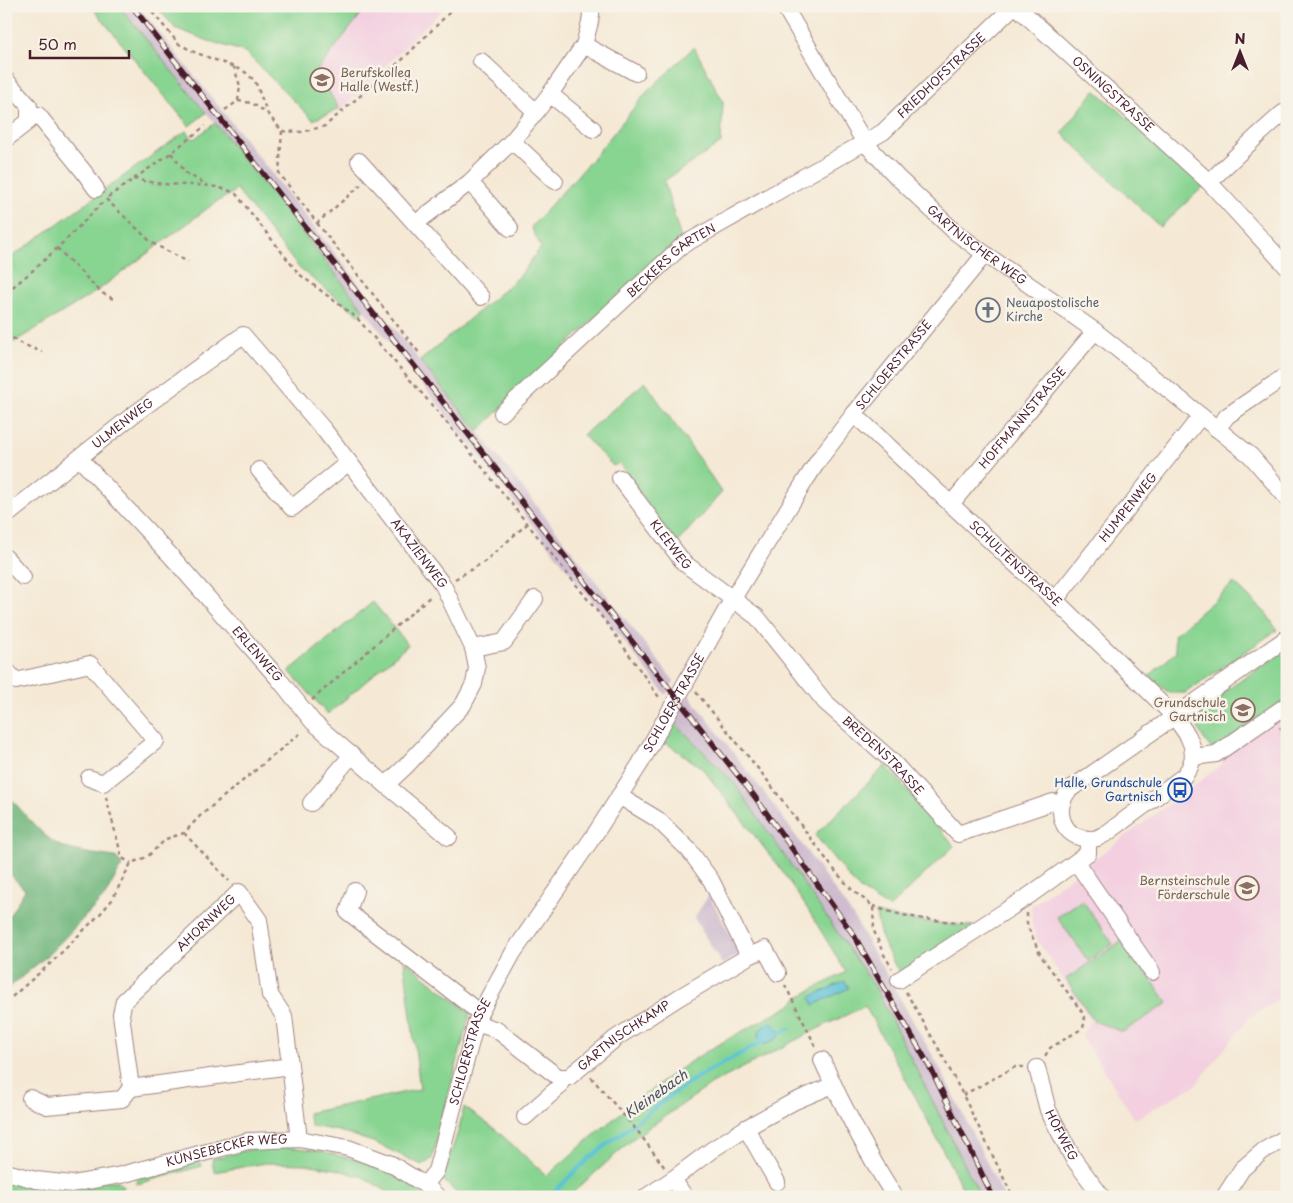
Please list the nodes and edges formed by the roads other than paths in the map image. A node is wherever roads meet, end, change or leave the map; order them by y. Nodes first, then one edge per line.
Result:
1 (592, 6) edge
2 (784, 6) edge
3 (1015, 6) edge
4 (584, 45) junction
5 (480, 61) dead end
6 (636, 73) dead end
7 (6, 80) edge
8 (550, 94) junction
9 (536, 112) junction
10 (1283, 113) dead end
11 (29, 114) junction
12 (593, 129) dead end
13 (6, 139) edge
14 (512, 140) junction
15 (865, 143) junction
16 (359, 161) dead end
17 (555, 181) dead end
18 (470, 182) junction
19 (1210, 182) junction
20 (101, 194) road end
21 (416, 224) junction
22 (510, 228) dead end
23 (985, 254) junction
24 (1287, 267) edge
25 (481, 296) dead end
26 (1095, 331) junction
27 (243, 335) joint
28 (1287, 375) edge
29 (502, 413) dead end
30 (854, 414) junction
31 (1201, 416) junction
32 (1217, 429) junction
33 (79, 458) junction
34 (349, 462) junction
35 (259, 470) dead end
36 (620, 478) dead end
37 (1287, 498) edge
38 (951, 504) junction
39 (6, 516) edge
40 (6, 558) edge
41 (23, 577) dead end
42 (535, 599) dead end
43 (732, 600) junction
44 (1055, 600) junction
45 (1287, 638) edge
46 (473, 648) junction
47 (6, 670) edge
48 (1287, 705) edge
49 (1174, 716) junction
50 (352, 754) junction
51 (1193, 757) junction
52 (96, 781) road end
53 (386, 785) junction
54 (619, 796) junction
55 (310, 803) dead end
56 (1061, 804) junction
57 (449, 838) dead end
58 (1088, 839) junction
59 (1076, 862) junction
60 (355, 891) dead end
61 (749, 956) junction
62 (1152, 972) dead end
63 (778, 973) road end
64 (899, 980) road end
65 (478, 1018) junction
66 (822, 1060) road end
67 (290, 1066) junction
68 (1038, 1068) road end
69 (563, 1077) junction
70 (833, 1085) junction
71 (131, 1088) junction
72 (30, 1098) dead end
73 (525, 1117) dead end
74 (746, 1128) junction
75 (1287, 1136) edge
76 (299, 1139) junction
77 (6, 1172) edge
78 (673, 1179) junction
79 (777, 1182) dead end
80 (425, 1185) junction
81 (438, 1197) edge
82 (646, 1197) edge
83 (685, 1197) edge
84 (895, 1197) edge
85 (1102, 1197) edge
86 (1224, 1197) edge

1 - 4 street
2 - 15 street, GARTNISCHER WEG
3 - 15 street, FRIEDHOFSTRASSE
3 - 19 street, OSNINGSTRASSE
4 - 6 street
4 - 8 street
5 - 9 street
7 - 11 street
8 - 9 street
8 - 12 street
9 - 14 street
10 - 19 street
11 - 13 street
11 - 20 street
14 - 17 street
14 - 18 street
15 - 23 street, GARTNISCHER WEG
15 - 29 street, BECKERS GARTEN
16 - 21 street
18 - 21 street
18 - 22 street
19 - 24 street, OSNINGSTRASSE
21 - 25 street
23 - 26 street, GARTNISCHER WEG
23 - 30 street, SCHLOERSTRASSE
26 - 31 street, GARTNISCHER WEG
26 - 38 street, HOFFMANNSTRASSE
27 - 33 street, ULMENWEG
27 - 34 street, AKAZIENWEG
28 - 32 street
30 - 38 street, SCHULTENSTRASSE
30 - 43 street, SCHLOERSTRASSE
31 - 32 street, GARTNISCHER WEG
31 - 44 street, HUMPENWEG
32 - 37 street, GARTNISCHER WEG
33 - 39 street, ULMENWEG
33 - 50 street, ERLENWEG
34 - 35 street
34 - 46 street, AKAZIENWEG
36 - 43 street, KLEEWEG
38 - 44 street, SCHULTENSTRASSE
40 - 41 street
42 - 46 street
43 - 54 street, SCHLOERSTRASSE
43 - 56 street, BREDENSTRASSE
44 - 49 street, SCHULTENSTRASSE
45 - 49 street
46 - 53 street, AKAZIENWEG
47 - 52 street
48 - 51 street
49 - 51 street
49 - 56 street
50 - 53 street, ERLENWEG
50 - 55 street
51 - 58 street
53 - 57 street, ERLENWEG
54 - 61 street
54 - 65 street, SCHLOERSTRASSE
56 - 58 street
58 - 59 street
59 - 62 street
59 - 64 street
60 - 65 street, GARTNISCHKAMP
61 - 63 street, GARTNISCHKAMP
61 - 69 street, GARTNISCHKAMP
65 - 69 street, GARTNISCHKAMP
65 - 80 street, SCHLOERSTRASSE
66 - 70 street
67 - 71 street
67 - 71 street, AHORNWEG
67 - 76 street, AHORNWEG
68 - 85 street, HOFWEG
69 - 73 street
70 - 74 street
70 - 84 street
71 - 72 street
74 - 78 street
74 - 79 street
75 - 86 street
76 - 77 street, KÜNSEBECKER WEG
76 - 80 street, KÜNSEBECKER WEG
78 - 82 street
78 - 83 street
80 - 81 street, KÜNSEBECKER WEG

